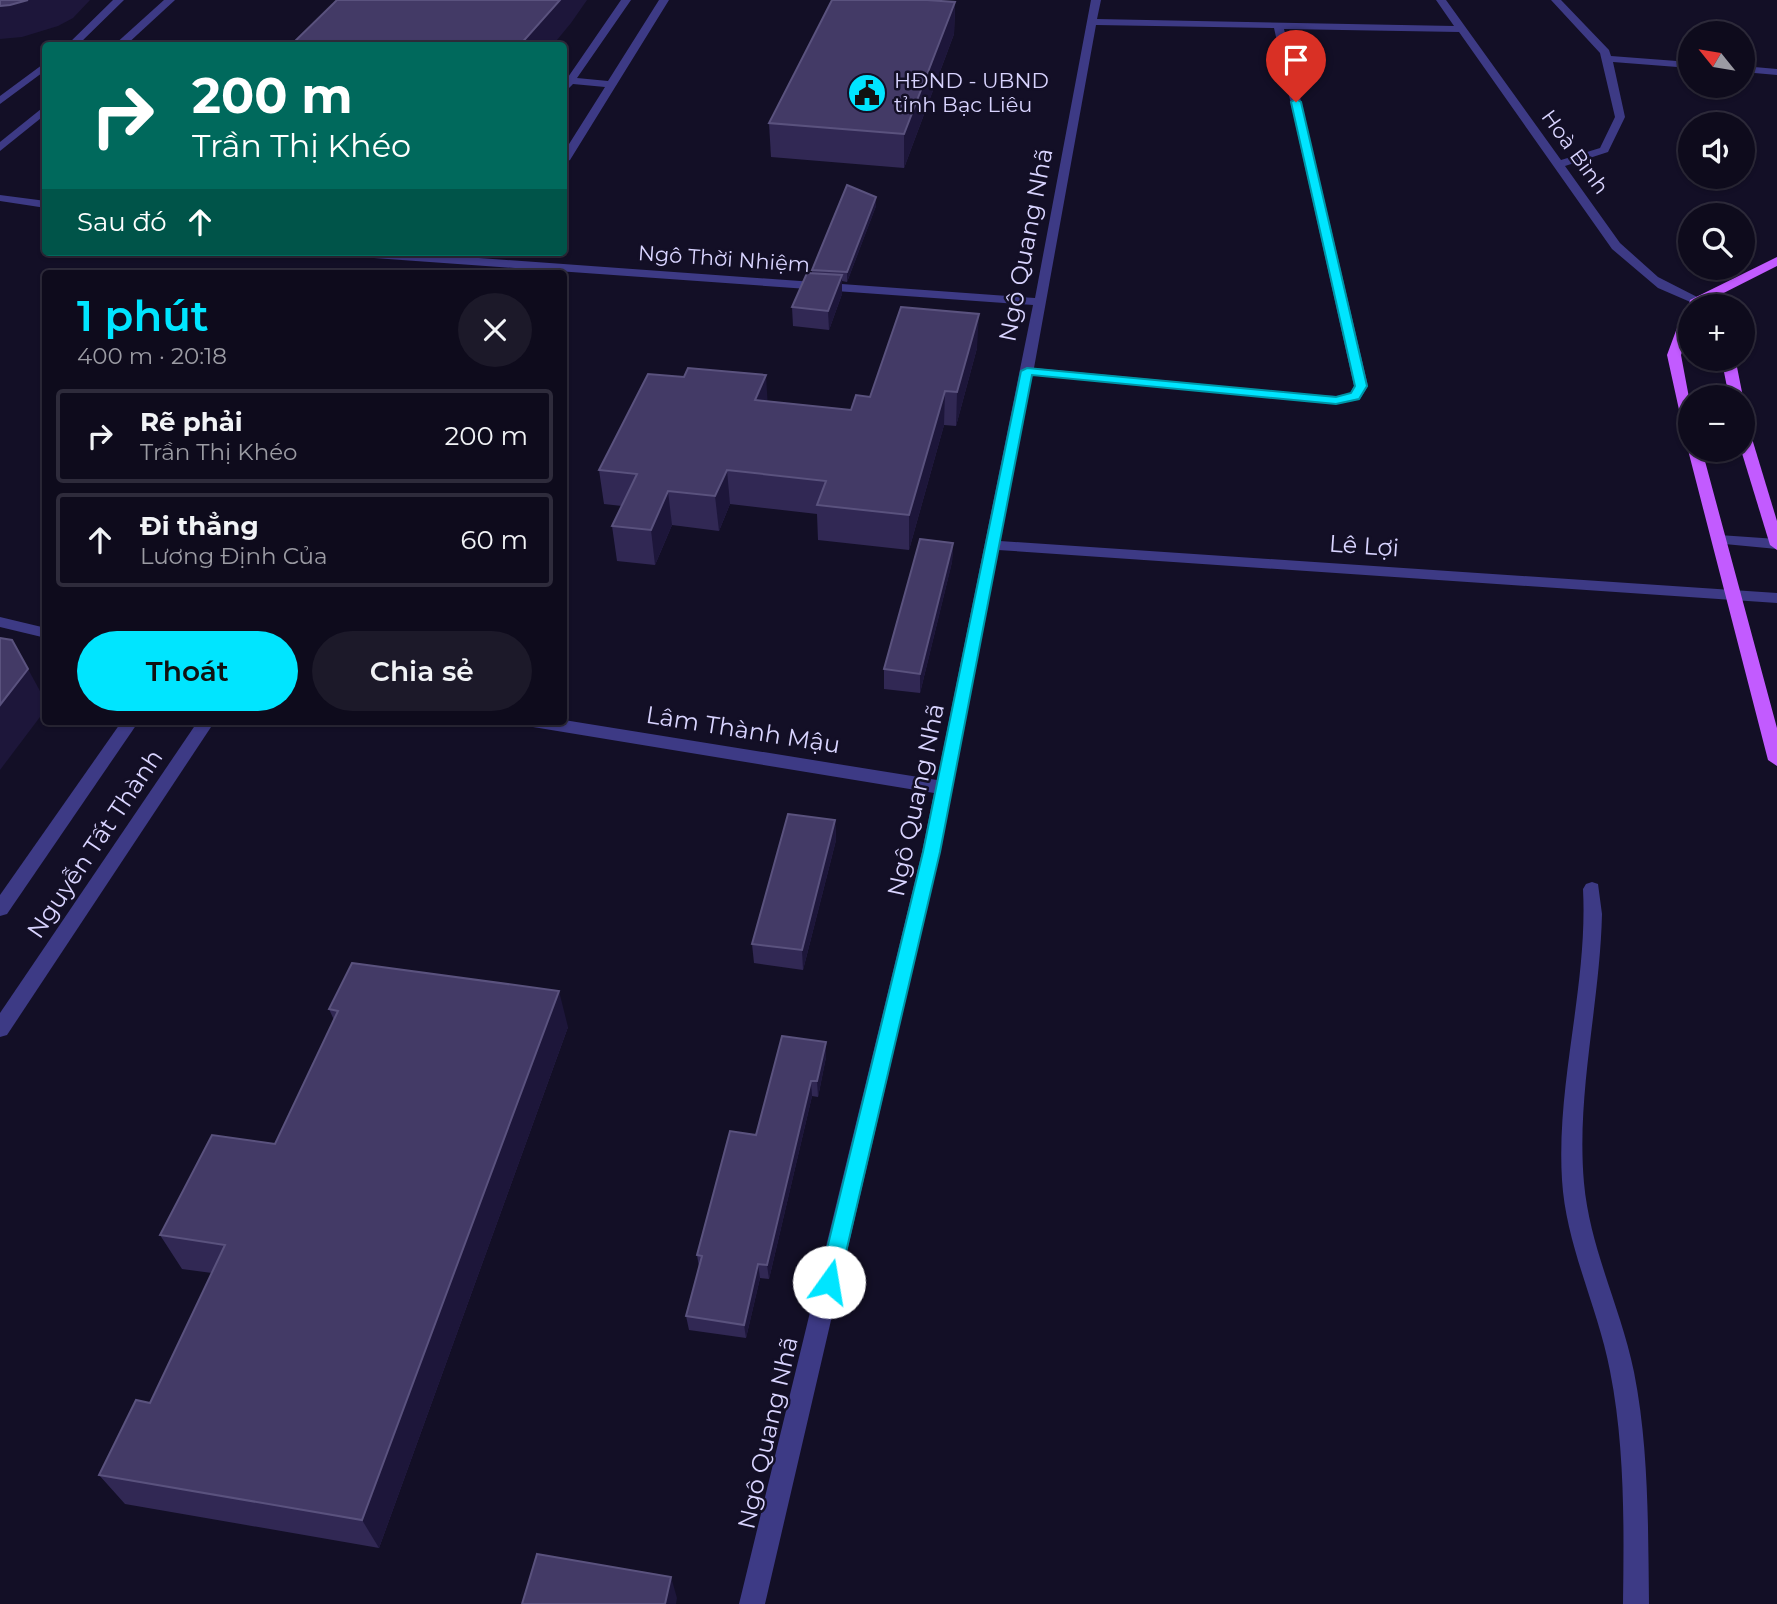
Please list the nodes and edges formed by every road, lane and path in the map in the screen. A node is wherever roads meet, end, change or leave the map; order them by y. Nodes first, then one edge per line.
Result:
1 (120, 0) edge
2 (170, 0) edge
3 (626, 0) edge
4 (664, 0) edge
5 (1096, 0) edge
6 (1441, 0) edge
7 (1556, 0) edge
8 (1094, 22) junction
9 (1278, 25) junction
10 (1461, 29) junction
11 (75, 42) edge
12 (123, 42) edge
13 (1607, 59) junction
14 (1678, 64) edge
15 (42, 68) edge
16 (1755, 70) edge
17 (1777, 72) edge
18 (611, 84) junction
19 (567, 86) edge
20 (0, 101) edge
21 (42, 111) edge
22 (0, 148) edge
23 (567, 155) edge
24 (1558, 165) junction
25 (0, 198) edge
26 (42, 204) edge
27 (456, 256) edge
28 (1777, 261) edge
29 (499, 262) edge
30 (1715, 294) edge
31 (1678, 296) edge
32 (1040, 302) junction
33 (1678, 345) edge
34 (1027, 371) junction
35 (1680, 385) edge
36 (1698, 462) edge
37 (1752, 462) edge
38 (1719, 540) junction
39 (1777, 544) edge
40 (992, 545) junction
41 (1734, 594) junction
42 (1777, 598) edge
43 (0, 622) edge
44 (42, 632) edge
45 (128, 725) edge
46 (204, 725) edge
47 (558, 725) edge
48 (1777, 760) edge
49 (944, 788) junction
50 (1592, 889) dead end
51 (0, 909) edge
52 (0, 1029) edge
53 (752, 1604) edge
54 (1636, 1604) edge

1 - 11 street
2 - 12 street
3 - 19 street
4 - 18 street
5 - 8 street, Ngô Quang Nhã
6 - 10 street, Hoà Bình
7 - 13 street
8 - 9 street
8 - 32 street, Ngô Quang Nhã
9 - 10 street
9 - 34 street
10 - 24 street, Hoà Bình
13 - 14 street
13 - 24 street
15 - 20 street
16 - 17 street
18 - 19 street
18 - 23 street
21 - 22 street
24 - 31 street, Hoà Bình
25 - 26 street
27 - 29 street, Ngô Thời Nhiệm
28 - 30 main road
29 - 32 street, Ngô Thời Nhiệm
32 - 34 street, Ngô Quang Nhã
33 - 35 main road
34 - 40 street, Ngô Quang Nhã
36 - 38 main road
37 - 39 main road
38 - 39 street
38 - 41 main road
40 - 41 street, Lê Lợi
40 - 49 street, Ngô Quang Nhã
41 - 42 street, Lê Lợi
41 - 48 main road
43 - 44 street
45 - 51 street, Nguyễn Tất Thành
46 - 52 street, Nguyễn Tất Thành
47 - 49 street, Lâm Thành Mậu
49 - 53 street, Ngô Quang Nhã
50 - 54 street

